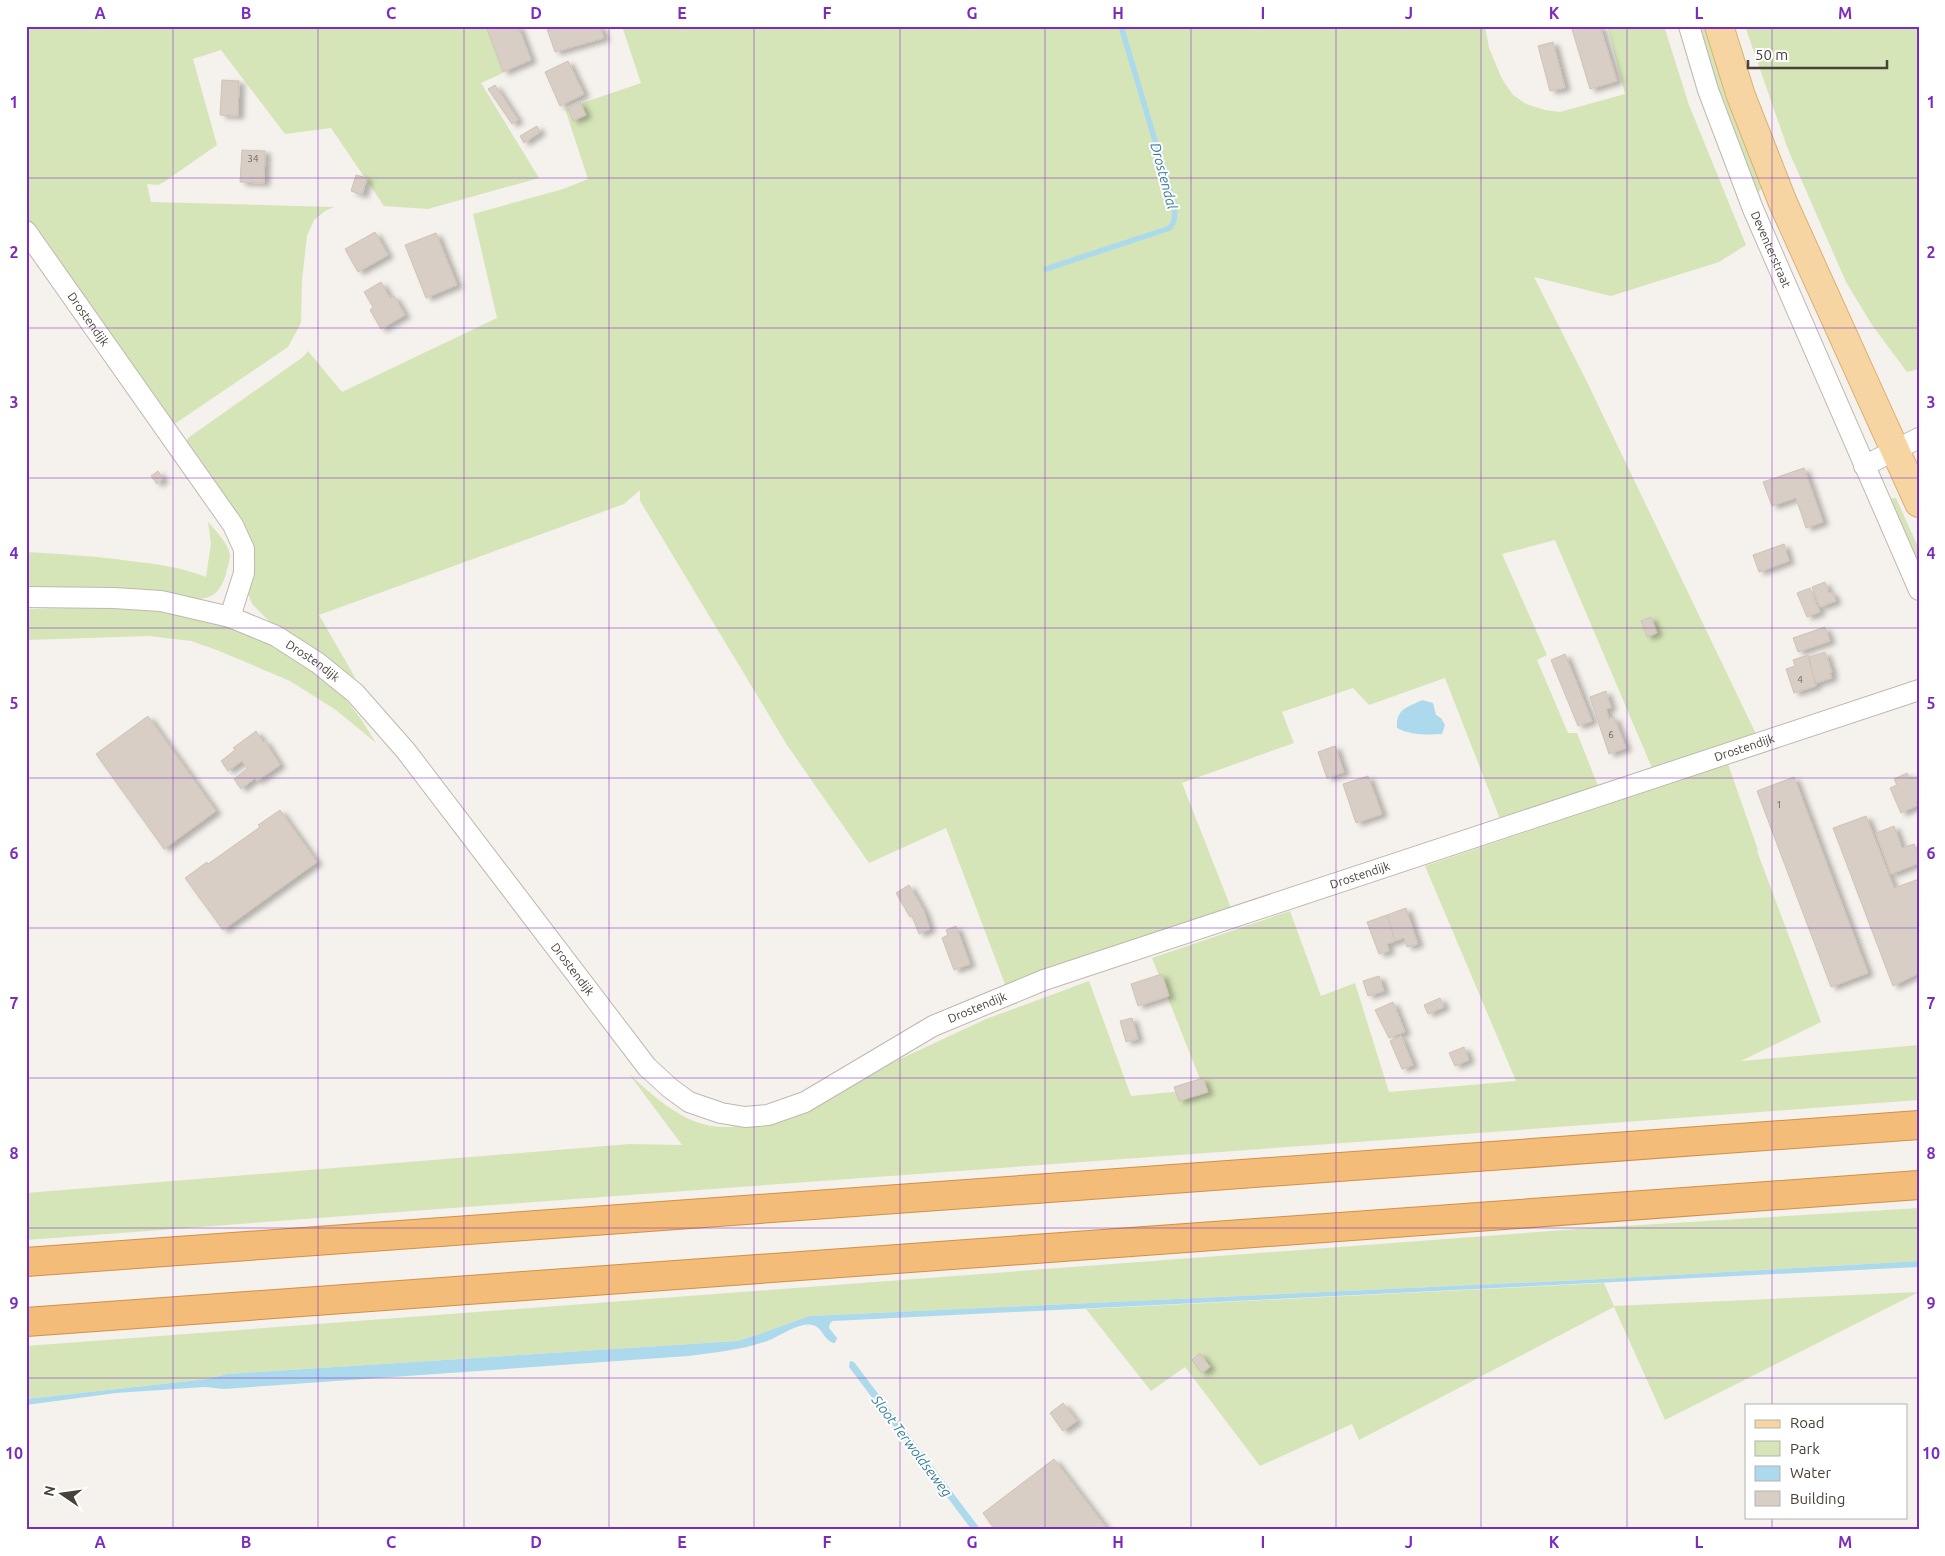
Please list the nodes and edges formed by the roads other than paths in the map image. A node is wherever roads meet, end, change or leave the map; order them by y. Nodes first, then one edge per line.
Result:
1 (1689, 26) edge
2 (1719, 26) edge
3 (26, 231) edge
4 (1907, 444) edge
5 (1864, 466) junction
6 (1919, 503) edge
7 (1919, 590) edge
8 (26, 597) edge
9 (230, 617) junction
10 (1919, 690) edge
11 (1919, 1125) edge
12 (1919, 1185) edge
13 (26, 1262) edge
14 (26, 1322) edge

1 - 5 street, Deventerstraat
2 - 4 main road
3 - 9 street, Drostendijk
4 - 5 street
4 - 6 main road
5 - 7 street, Deventerstraat
8 - 9 street, Drostendijk
9 - 10 street, Drostendijk
11 - 13 highway
12 - 14 highway

